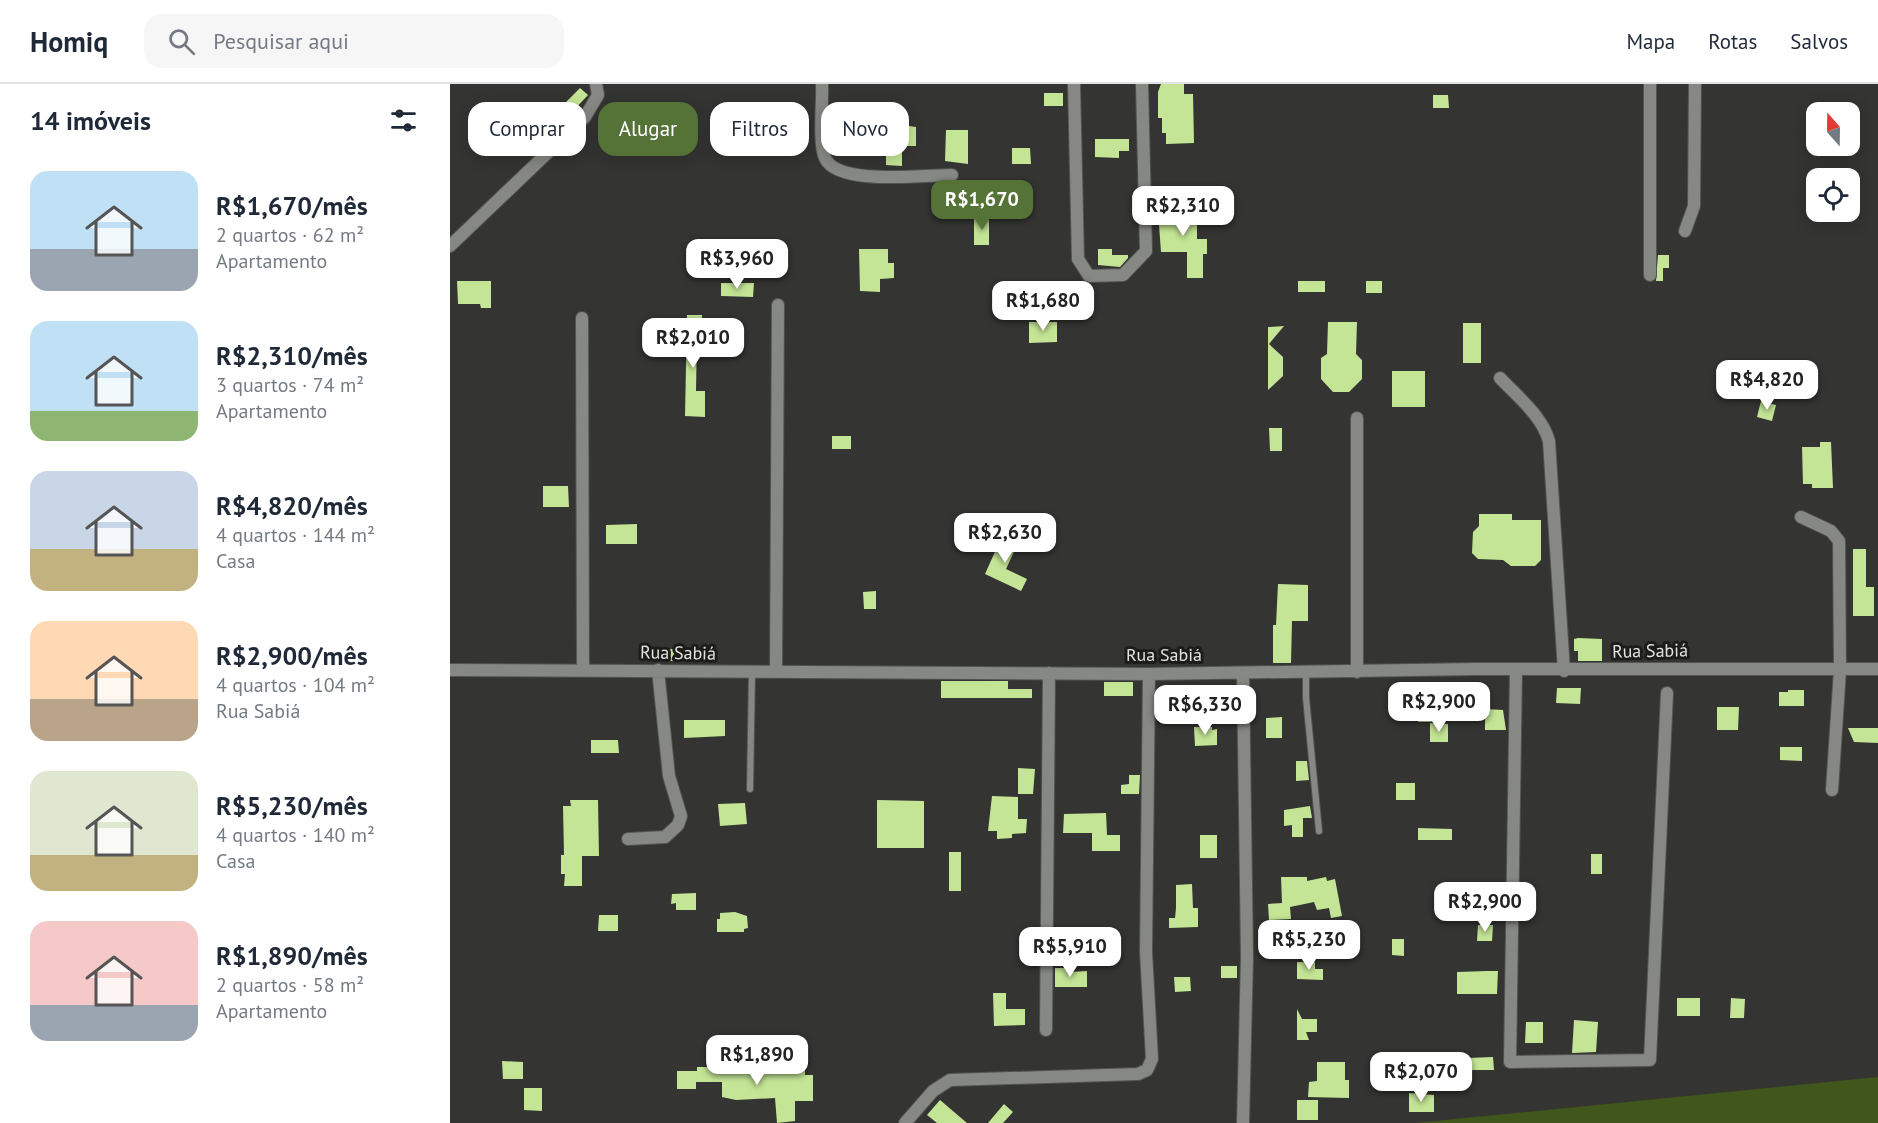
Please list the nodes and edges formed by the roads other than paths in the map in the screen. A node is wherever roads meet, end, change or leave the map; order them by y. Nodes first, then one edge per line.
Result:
1 (596, 84) edge
2 (822, 84) edge
3 (1074, 84) edge
4 (1142, 84) edge
5 (1650, 84) edge
6 (1695, 84) edge
7 (952, 175) dead end
8 (1685, 231) dead end
9 (450, 246) edge
10 (1650, 275) dead end
11 (778, 305) dead end
12 (582, 318) dead end
13 (1500, 378) dead end
14 (1357, 418) dead end
15 (1801, 517) dead end
16 (1878, 669) edge
17 (450, 670) edge
18 (583, 670) junction
19 (658, 670) junction
20 (1516, 670) junction
21 (1840, 670) junction
22 (1564, 671) junction
23 (752, 672) junction
24 (776, 672) junction
25 (1306, 672) junction
26 (1357, 672) junction
27 (1049, 673) junction
28 (1244, 673) junction
29 (1149, 674) junction
30 (1667, 693) dead end
31 (750, 789) dead end
32 (1832, 790) dead end
33 (1319, 831) dead end
34 (628, 839) dead end
35 (1046, 1030) dead end
36 (905, 1123) edge
37 (1243, 1123) edge

1 - 9 street
2 - 7 street
3 - 4 street
5 - 10 street
6 - 8 street
11 - 24 street
12 - 18 street
13 - 22 street
14 - 26 street
15 - 21 street
16 - 21 street, Rua Sabiá
17 - 18 street, Rua Sabiá
18 - 19 street, Rua Sabiá
19 - 23 street, Rua Sabiá
19 - 34 street
20 - 22 street, Rua Sabiá
20 - 26 street, Rua Sabiá
20 - 30 street
21 - 22 street, Rua Sabiá
21 - 32 street
23 - 24 street, Rua Sabiá
23 - 31 lane
24 - 27 street, Rua Sabiá
25 - 26 street, Rua Sabiá
25 - 28 street, Rua Sabiá
25 - 33 lane
27 - 29 street, Rua Sabiá
27 - 35 street
28 - 29 street, Rua Sabiá
28 - 37 street
29 - 36 street

